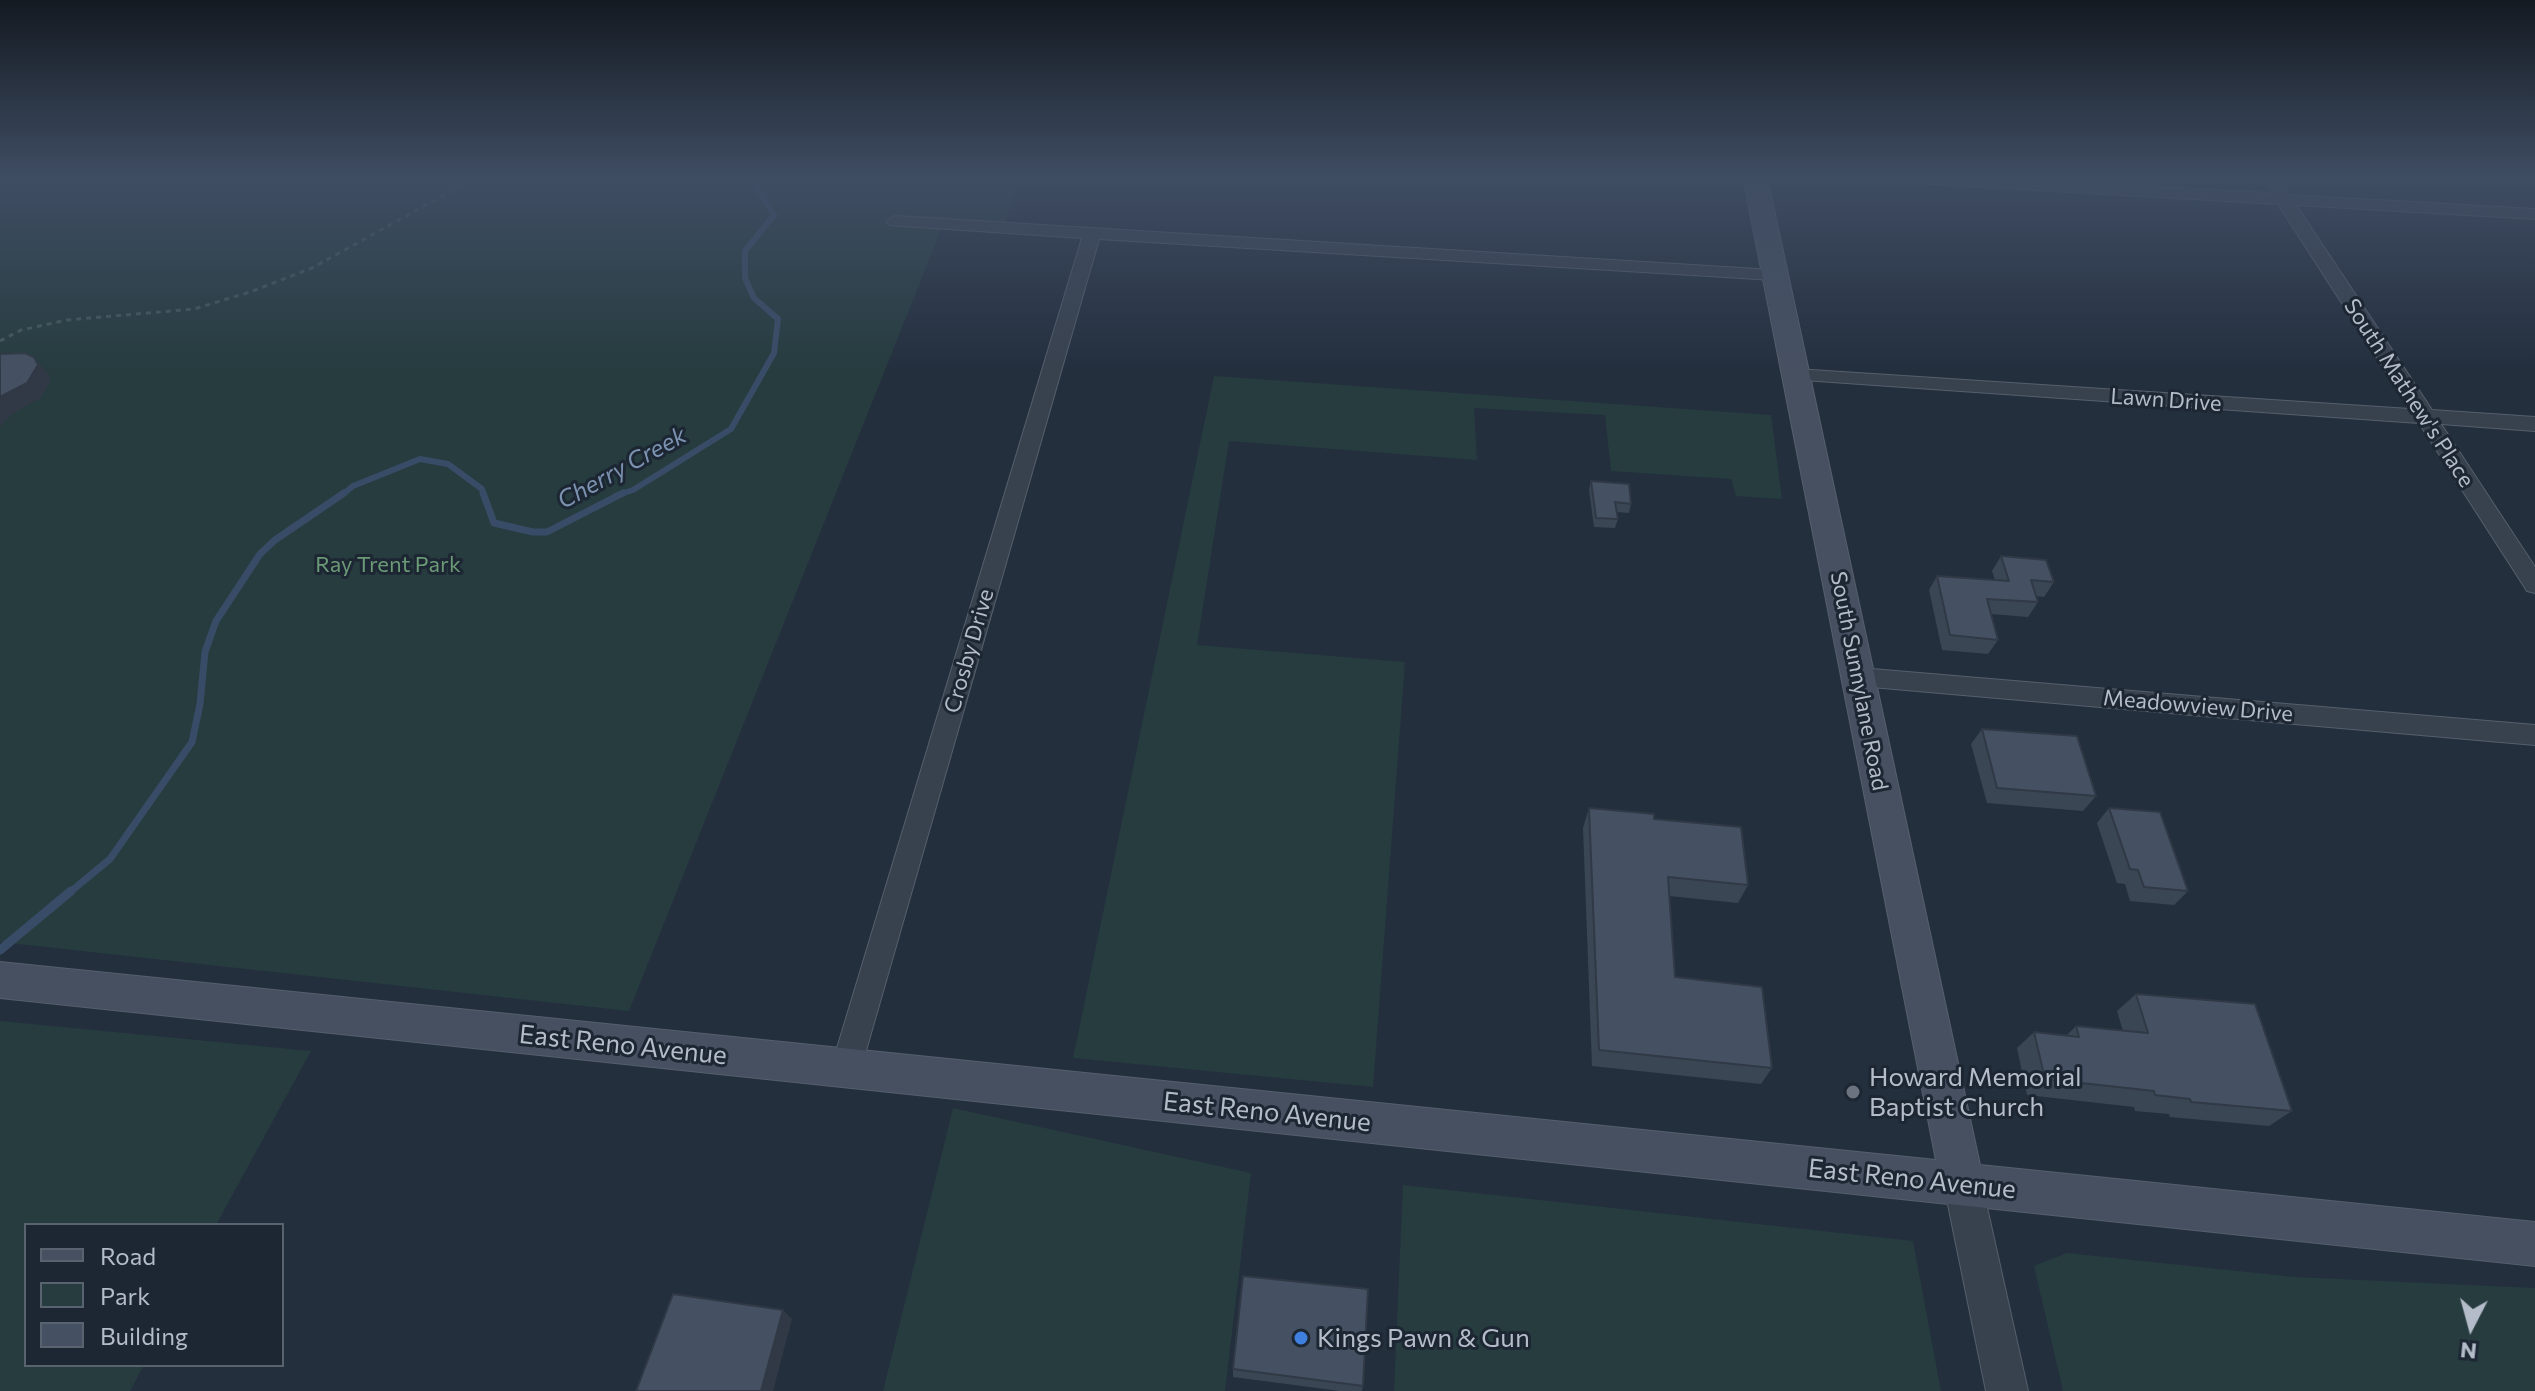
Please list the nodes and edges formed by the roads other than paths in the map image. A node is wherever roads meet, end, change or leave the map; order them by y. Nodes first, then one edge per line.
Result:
1 (1090, 242) edge
2 (1224, 242) edge
3 (1768, 242) edge
4 (2311, 242) edge
5 (1774, 275) junction
6 (1796, 375) junction
7 (2424, 417) junction
8 (2535, 424) edge
9 (2535, 585) edge
10 (1860, 677) junction
11 (2535, 735) edge
12 (0, 980) edge
13 (846, 1068) junction
14 (1963, 1185) junction
15 (2535, 1244) edge
16 (2007, 1391) edge

1 - 13 street, Crosby Drive
2 - 5 street
3 - 5 main road, South Sunnylane Road
4 - 7 street, South Mathew's Place
5 - 6 main road, South Sunnylane Road
6 - 7 street, Lawn Drive
6 - 10 main road, South Sunnylane Road
7 - 8 street, Lawn Drive
7 - 9 street, South Mathew's Place
10 - 11 street, Meadowview Drive
10 - 14 main road, South Sunnylane Road
12 - 13 main road, East Reno Avenue
13 - 14 main road, East Reno Avenue
14 - 15 main road, East Reno Avenue
14 - 16 street

